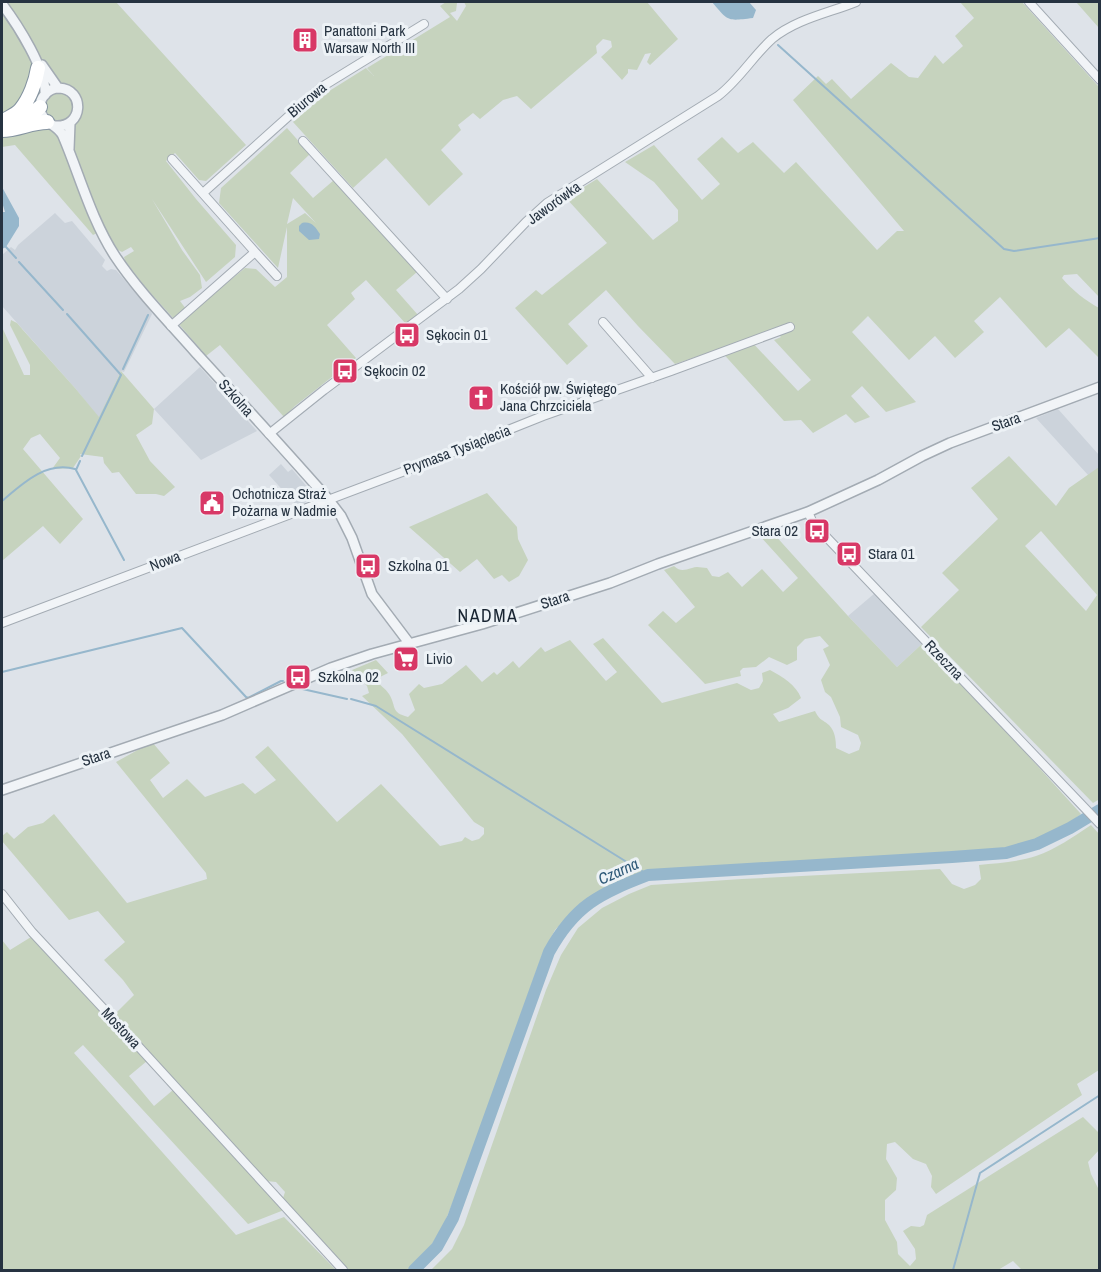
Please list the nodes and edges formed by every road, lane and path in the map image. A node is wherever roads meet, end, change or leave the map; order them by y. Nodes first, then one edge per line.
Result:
1 (856, 2) edge
2 (1029, 2) edge
3 (2, 4) edge
4 (424, 24) dead end
5 (32, 51) junction
6 (38, 68) junction
7 (1100, 80) edge
8 (58, 88) junction
9 (43, 101) junction
10 (3, 123) edge
11 (70, 123) junction
12 (51, 124) junction
13 (303, 141) dead end
14 (69, 149) junction
15 (172, 159) dead end
16 (203, 193) junction
17 (255, 252) junction
18 (277, 276) dead end
19 (447, 299) junction
20 (603, 322) dead end
21 (171, 326) junction
22 (790, 327) dead end
23 (652, 378) junction
24 (1100, 387) edge
25 (269, 434) junction
26 (328, 499) junction
27 (808, 512) junction
28 (2, 622) edge
29 (409, 643) junction
30 (2, 790) edge
31 (1098, 823) edge
32 (2, 894) edge
33 (343, 1270) edge

1 - 19 street, Jaworówka
2 - 7 street
3 - 5 street, Szkolna
4 - 16 street, Biurowa
5 - 6 street, Szkolna
5 - 8 street, Szkolna
6 - 9 street, Szkolna
6 - 10 highway
8 - 9 street
8 - 11 street, Szkolna
9 - 10 highway
9 - 12 street, Szkolna
10 - 12 highway
11 - 12 street
11 - 14 street, Szkolna
12 - 14 street, Szkolna
13 - 19 street
14 - 21 street, Szkolna
15 - 16 street
16 - 17 street
17 - 18 street
17 - 21 street
19 - 25 street, Jaworówka
20 - 23 street
21 - 25 street, Szkolna
22 - 23 street, Prymasa Tysiąclecia
23 - 26 street, Prymasa Tysiąclecia
24 - 27 street, Stara
25 - 26 street, Szkolna
26 - 28 street, Nowa
26 - 29 street, Szkolna
27 - 29 street, Stara
27 - 31 street, Rzeczna
29 - 30 street, Stara
32 - 33 street, Mostowa

